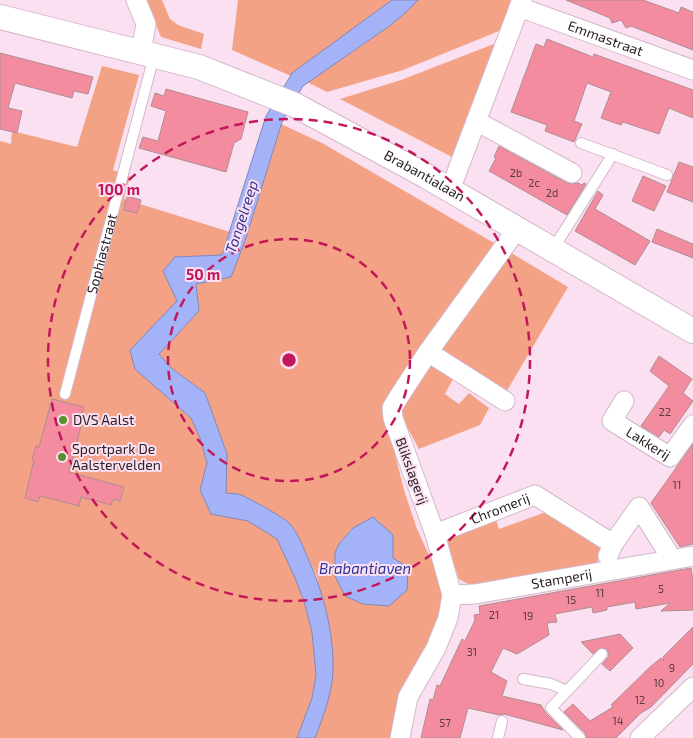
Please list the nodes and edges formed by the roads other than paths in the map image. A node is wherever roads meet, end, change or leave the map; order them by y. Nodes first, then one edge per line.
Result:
1 (136, 0) edge
2 (520, 3) edge
3 (0, 17) edge
4 (147, 54) junction
5 (693, 70) edge
6 (476, 122) junction
7 (581, 143) dead end
8 (613, 154) junction
9 (572, 173) dead end
10 (667, 175) dead end
11 (450, 190) junction
12 (517, 229) junction
13 (553, 250) junction
14 (693, 331) edge
15 (428, 352) junction
16 (65, 394) dead end
17 (506, 401) dead end
18 (624, 401) dead end
19 (693, 425) edge
20 (435, 534) junction
21 (613, 544) junction
22 (693, 556) edge
23 (672, 559) junction
24 (603, 571) junction
25 (452, 595) junction
26 (602, 654) dead end
27 (523, 679) dead end
28 (693, 687) edge
29 (567, 691) junction
30 (502, 721) dead end
31 (400, 738) edge
32 (498, 738) edge
33 (580, 738) edge
34 (640, 738) edge

1 - 4 street
2 - 5 street, Emmastraat
2 - 6 street
3 - 4 street
4 - 11 street, Brabantialaan
4 - 16 lane, Sophiastraat
6 - 9 street
6 - 11 street
7 - 8 lane
8 - 10 lane
8 - 13 lane
11 - 12 street, Brabantialaan
12 - 13 street, Brabantialaan
12 - 15 street, Blikslagerij
13 - 14 street, Brabantialaan
15 - 17 street
15 - 20 street, Blikslagerij
18 - 19 street, Lakkerij
20 - 21 street, Chromerij
20 - 25 street, Blikslagerij
21 - 23 street
21 - 24 street
22 - 23 street, Stamperij
23 - 24 street, Stamperij
24 - 25 street, Stamperij
25 - 31 street, Blikslagerij
26 - 29 lane
27 - 29 lane
28 - 34 street
29 - 33 lane
30 - 32 lane

